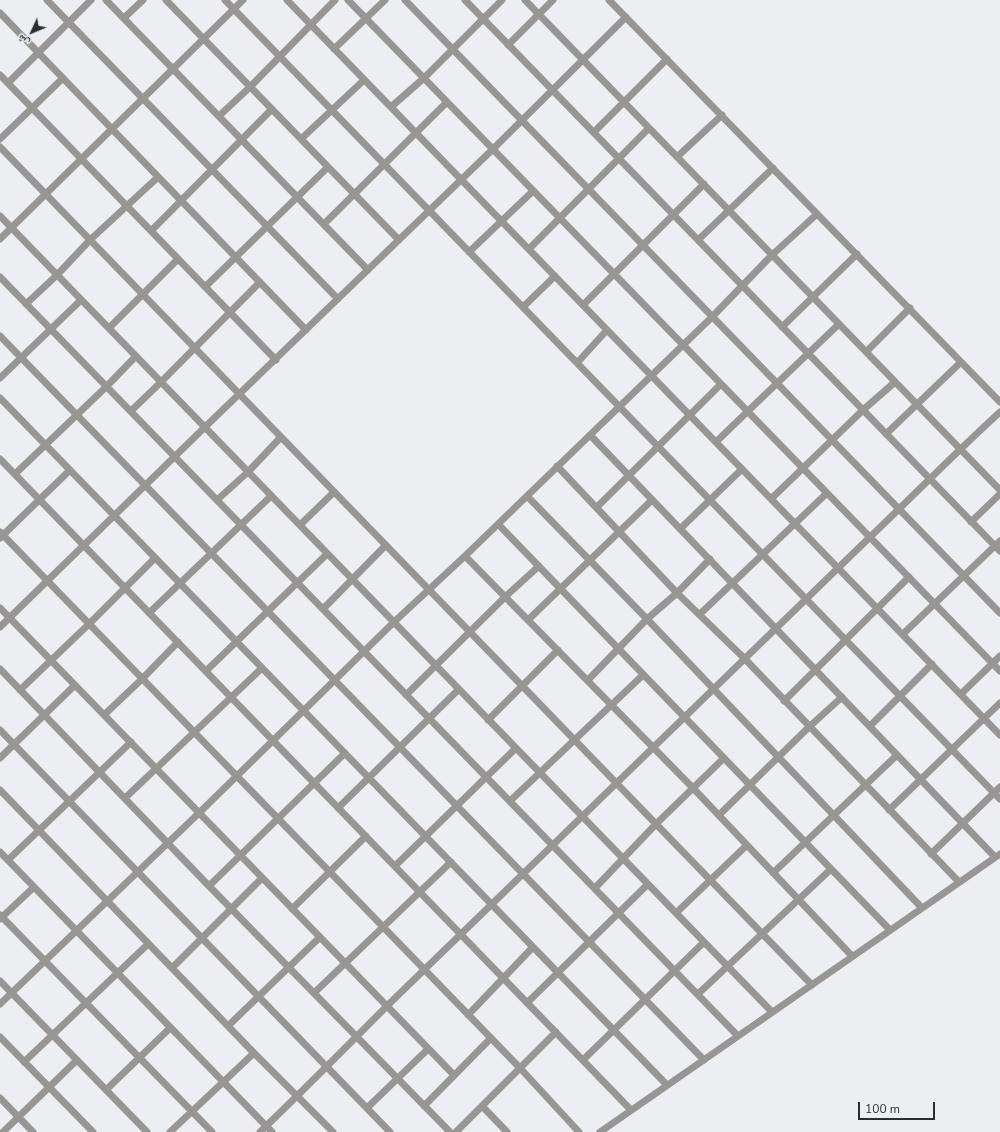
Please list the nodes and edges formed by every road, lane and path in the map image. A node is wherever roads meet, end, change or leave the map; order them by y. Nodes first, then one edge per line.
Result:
1 (47, 0) edge
2 (91, 0) edge
3 (106, 0) edge
4 (143, 0) edge
5 (166, 0) edge
6 (225, 0) edge
7 (243, 0) edge
8 (287, 0) edge
9 (335, 0) edge
10 (348, 0) edge
11 (385, 0) edge
12 (405, 0) edge
13 (465, 0) edge
14 (502, 0) edge
15 (525, 0) edge
16 (553, 0) edge
17 (610, 0) edge
18 (234, 9) junction
19 (0, 13) edge
20 (539, 14) junction
21 (626, 17) junction
22 (124, 18) junction
23 (366, 18) junction
24 (483, 18) junction
25 (69, 22) junction
26 (311, 25) junction
27 (203, 39) junction
28 (508, 44) junction
29 (334, 49) junction
30 (453, 50) junction
31 (39, 53) junction
32 (279, 56) junction
33 (667, 59) junction
34 (583, 60) junction
35 (173, 69) junction
36 (0, 75) edge
37 (63, 78) junction
38 (424, 78) junction
39 (364, 80) junction
40 (8, 83) junction
41 (250, 87) junction
42 (552, 90) junction
43 (143, 98) junction
44 (447, 102) junction
45 (624, 103) junction
46 (391, 107) junction
47 (32, 108) junction
48 (272, 109) junction
49 (332, 110) junction
50 (722, 115) junction
51 (219, 116) junction
52 (522, 120) junction
53 (649, 128) junction
54 (112, 129) junction
55 (594, 132) junction
56 (416, 133) junction
57 (0, 139) edge
58 (241, 139) junction
59 (301, 139) junction
60 (0, 147) edge
61 (493, 150) junction
62 (677, 157) junction
63 (81, 159) junction
64 (619, 159) junction
65 (384, 164) junction
66 (328, 167) junction
67 (773, 168) junction
68 (212, 169) junction
69 (158, 176) junction
70 (462, 180) junction
71 (704, 184) junction
72 (589, 189) junction
73 (534, 191) junction
74 (45, 194) junction
75 (354, 194) junction
76 (297, 197) junction
77 (181, 201) junction
78 (126, 205) junction
79 (430, 211) junction
80 (729, 211) junction
81 (817, 214) junction
82 (673, 215) junction
83 (0, 216) edge
84 (560, 218) junction
85 (502, 221) junction
86 (324, 224) junction
87 (267, 227) junction
88 (11, 228) junction
89 (151, 231) junction
90 (0, 239) edge
91 (90, 240) junction
92 (399, 240) junction
93 (698, 240) junction
94 (643, 245) junction
95 (529, 249) junction
96 (469, 252) junction
97 (857, 254) junction
98 (772, 255) junction
99 (236, 257) junction
100 (178, 259) junction
101 (368, 270) junction
102 (614, 274) junction
103 (57, 275) junction
104 (555, 276) junction
105 (0, 277) edge
106 (260, 282) junction
107 (742, 285) junction
108 (205, 286) junction
109 (143, 295) junction
110 (813, 297) junction
111 (338, 299) junction
112 (81, 300) junction
113 (26, 304) junction
114 (583, 305) junction
115 (523, 307) junction
116 (910, 308) junction
117 (230, 312) junction
118 (712, 317) junction
119 (839, 324) junction
120 (782, 327) junction
121 (109, 328) junction
122 (51, 329) junction
123 (306, 330) junction
124 (607, 330) junction
125 (0, 336) edge
126 (683, 345) junction
127 (194, 348) junction
128 (866, 352) junction
129 (808, 354) junction
130 (136, 356) junction
131 (21, 358) junction
132 (276, 360) junction
133 (961, 362) junction
134 (577, 363) junction
135 (651, 376) junction
136 (0, 378) edge
137 (161, 382) junction
138 (895, 382) junction
139 (777, 383) junction
140 (721, 384) junction
141 (106, 386) junction
142 (239, 394) junction
143 (0, 398) edge
144 (1000, 402) edge
145 (917, 404) junction
146 (619, 406) junction
147 (863, 410) junction
148 (130, 411) junction
149 (748, 411) junction
150 (1000, 412) edge
151 (77, 415) junction
152 (690, 415) junction
153 (205, 427) junction
154 (886, 434) junction
155 (590, 435) junction
156 (281, 437) junction
157 (833, 441) junction
158 (716, 442) junction
159 (46, 445) junction
160 (658, 446) junction
161 (960, 449) junction
162 (175, 457) junction
163 (0, 459) edge
164 (557, 466) junction
165 (803, 468) junction
166 (742, 469) junction
167 (70, 470) junction
168 (248, 472) junction
169 (15, 474) junction
170 (629, 476) junction
171 (930, 479) junction
172 (145, 485) junction
173 (1000, 490) edge
174 (334, 492) junction
175 (827, 493) junction
176 (1000, 494) edge
177 (271, 496) junction
178 (527, 496) junction
179 (771, 499) junction
180 (39, 500) junction
181 (217, 500) junction
182 (652, 500) junction
183 (710, 500) junction
184 (597, 507) junction
185 (899, 509) junction
186 (114, 516) junction
187 (971, 522) junction
188 (241, 524) junction
189 (498, 524) junction
190 (795, 524) junction
191 (300, 525) junction
192 (680, 529) junction
193 (620, 531) junction
194 (1, 535) edge
195 (870, 537) junction
196 (83, 545) junction
197 (386, 545) junction
198 (998, 546) edge
199 (211, 553) junction
200 (327, 554) junction
201 (763, 554) junction
202 (465, 556) junction
203 (155, 558) junction
204 (710, 559) junction
205 (589, 561) junction
206 (539, 566) junction
207 (838, 568) junction
208 (964, 576) junction
209 (909, 577) junction
210 (353, 580) junction
211 (48, 581) junction
212 (297, 582) junction
213 (180, 583) junction
214 (732, 583) junction
215 (125, 588) junction
216 (560, 589) junction
217 (429, 590) junction
218 (677, 592) junction
219 (506, 596) junction
220 (806, 599) junction
221 (935, 604) junction
222 (0, 608) edge
223 (877, 608) junction
224 (323, 609) junction
225 (268, 612) junction
226 (149, 613) junction
227 (1000, 613) edge
228 (700, 614) junction
229 (10, 618) junction
230 (648, 619) junction
231 (528, 620) junction
232 (394, 622) junction
233 (89, 624) junction
234 (0, 627) edge
235 (775, 628) junction
236 (470, 632) junction
237 (903, 634) junction
238 (846, 640) junction
239 (178, 642) junction
240 (237, 642) junction
241 (618, 649) junction
242 (558, 650) junction
243 (365, 652) junction
244 (1000, 656) edge
245 (744, 658) junction
246 (51, 660) junction
247 (993, 663) junction
248 (932, 664) junction
249 (436, 665) junction
250 (262, 668) junction
251 (0, 669) edge
252 (815, 670) junction
253 (1000, 670) edge
254 (206, 671) junction
255 (643, 675) junction
256 (142, 679) junction
257 (588, 680) junction
258 (335, 681) junction
259 (75, 685) junction
260 (522, 685) junction
261 (459, 689) junction
262 (713, 689) junction
263 (20, 690) junction
264 (406, 694) junction
265 (961, 694) junction
266 (901, 696) junction
267 (842, 697) junction
268 (232, 698) junction
269 (784, 701) junction
270 (1000, 703) edge
271 (612, 705) junction
272 (304, 711) junction
273 (44, 715) junction
274 (104, 715) junction
275 (683, 717) junction
276 (430, 718) junction
277 (984, 718) junction
278 (488, 720) junction
279 (870, 726) junction
280 (808, 727) junction
281 (0, 730) edge
282 (195, 733) junction
283 (1000, 734) edge
284 (273, 740) junction
285 (574, 740) junction
286 (130, 742) junction
287 (14, 744) junction
288 (400, 747) junction
289 (653, 747) junction
290 (516, 748) junction
291 (952, 749) junction
292 (345, 753) junction
293 (897, 754) junction
294 (778, 757) junction
295 (0, 758) edge
296 (724, 758) junction
297 (156, 768) junction
298 (99, 772) junction
299 (539, 772) junction
300 (237, 776) junction
301 (486, 777) junction
302 (369, 778) junction
303 (921, 780) junction
304 (315, 784) junction
305 (617, 784) junction
306 (864, 784) junction
307 (750, 786) junction
308 (1000, 787) edge
309 (693, 788) junction
310 (0, 790) edge
311 (994, 793) junction
312 (125, 798) junction
313 (1000, 799) edge
314 (69, 801) junction
315 (510, 801) junction
316 (457, 806) junction
317 (338, 808) junction
318 (889, 810) junction
319 (199, 813) junction
320 (719, 815) junction
321 (833, 815) junction
322 (582, 816) junction
323 (278, 819) junction
324 (963, 823) junction
325 (656, 824) junction
326 (39, 830) junction
327 (366, 836) junction
328 (426, 836) junction
329 (168, 842) junction
330 (805, 842) junction
331 (747, 845) junction
332 (553, 846) junction
333 (0, 852) edge
334 (931, 854) junction
335 (240, 855) junction
336 (998, 855) edge
337 (624, 859) junction
338 (8, 860) junction
339 (450, 862) junction
340 (395, 866) junction
341 (831, 869) junction
342 (138, 871) junction
343 (330, 872) junction
344 (773, 873) junction
345 (524, 874) junction
346 (262, 878) junction
347 (711, 880) junction
348 (959, 882) junction
349 (648, 884) junction
350 (209, 886) junction
351 (34, 887) junction
352 (595, 888) junction
353 (420, 892) junction
354 (798, 899) junction
355 (107, 901) junction
356 (492, 905) junction
357 (922, 908) junction
358 (232, 909) junction
359 (292, 909) junction
360 (619, 913) junction
361 (676, 913) junction
362 (1, 917) edge
363 (384, 927) junction
364 (76, 930) junction
365 (890, 930) junction
366 (461, 934) junction
367 (763, 934) junction
368 (320, 937) junction
369 (202, 938) junction
370 (589, 942) junction
371 (704, 942) junction
372 (148, 944) junction
373 (533, 947) junction
374 (852, 956) junction
375 (45, 961) junction
376 (345, 964) junction
377 (289, 967) junction
378 (728, 967) junction
379 (172, 968) junction
380 (425, 970) junction
381 (674, 970) junction
382 (558, 972) junction
383 (117, 973) junction
384 (503, 978) junction
385 (0, 981) edge
386 (812, 985) junction
387 (12, 993) junction
388 (314, 994) junction
389 (698, 994) junction
390 (259, 996) junction
391 (645, 999) junction
392 (527, 1002) junction
393 (86, 1003) junction
394 (0, 1004) edge
395 (387, 1007) junction
396 (772, 1012) junction
397 (468, 1015) junction
398 (228, 1026) junction
399 (170, 1028) junction
400 (614, 1030) junction
401 (556, 1032) junction
402 (53, 1035) junction
403 (738, 1036) junction
404 (0, 1037) edge
405 (357, 1037) junction
406 (491, 1038) junction
407 (428, 1049) junction
408 (254, 1053) junction
409 (140, 1058) junction
410 (77, 1060) junction
411 (583, 1060) junction
412 (704, 1060) junction
413 (24, 1062) junction
414 (326, 1066) junction
415 (520, 1068) junction
416 (454, 1075) junction
417 (397, 1079) junction
418 (223, 1082) junction
419 (668, 1085) junction
420 (49, 1088) junction
421 (106, 1090) junction
422 (297, 1096) junction
423 (0, 1098) edge
424 (424, 1106) junction
425 (482, 1106) junction
426 (367, 1108) junction
427 (632, 1110) junction
428 (192, 1111) junction
429 (18, 1117) junction
430 (267, 1126) junction
431 (3, 1132) edge
432 (33, 1132) edge
433 (92, 1132) edge
434 (147, 1132) edge
435 (170, 1132) edge
436 (212, 1132) edge
437 (260, 1132) edge
438 (272, 1132) edge
439 (333, 1132) edge
440 (390, 1132) edge
441 (450, 1132) edge
442 (456, 1132) edge
443 (507, 1132) edge
444 (579, 1132) edge
445 (600, 1132) edge

1 - 25 street
2 - 25 street
3 - 22 street
4 - 22 street
5 - 27 street
6 - 18 street
7 - 18 street
8 - 26 street
9 - 26 street
10 - 23 street
11 - 23 street
12 - 30 street
13 - 24 street
14 - 24 street
15 - 20 street
16 - 20 street
17 - 21 street
18 - 27 street
18 - 32 street
19 - 31 street
20 - 28 street
20 - 34 street
21 - 33 street
21 - 34 street
22 - 35 street
23 - 29 street
23 - 38 street
24 - 28 street
24 - 30 street
25 - 31 street
25 - 43 street
26 - 29 street
26 - 32 street
27 - 35 street
27 - 41 street
28 - 42 street
29 - 39 street
30 - 38 street
30 - 52 street
31 - 37 street
31 - 40 street
32 - 41 street
32 - 49 street
33 - 45 street
33 - 50 street
34 - 42 street
34 - 45 street
35 - 43 street
35 - 51 street
36 - 40 street
37 - 47 street
37 - 54 street
38 - 44 street
38 - 46 street
39 - 46 street
39 - 49 street
40 - 47 street
41 - 48 street
41 - 51 street
42 - 52 street
42 - 55 street
43 - 54 street
43 - 68 street
44 - 56 street
44 - 61 street
45 - 53 street
45 - 55 street
46 - 56 street
47 - 57 street
47 - 63 street
48 - 58 street
48 - 59 street
49 - 59 street
49 - 65 street
50 - 62 street
50 - 67 street
51 - 58 street
52 - 61 street
52 - 72 street
53 - 62 street
53 - 64 street
54 - 63 street
54 - 69 street
55 - 64 street
56 - 65 street
56 - 70 street
58 - 68 street
58 - 76 street
59 - 66 street
60 - 74 street
61 - 70 street
61 - 73 street
62 - 71 street
63 - 74 street
63 - 78 street
64 - 72 street
64 - 82 street
65 - 75 street
65 - 79 street
66 - 75 street
66 - 76 street
67 - 80 street
67 - 81 street
68 - 77 street
68 - 87 street
69 - 77 street
69 - 78 street
70 - 79 street
70 - 85 street
71 - 80 street
71 - 82 street
72 - 84 street
72 - 94 street
73 - 84 street
73 - 85 street
74 - 88 street
74 - 91 street
75 - 86 street
75 - 92 street
76 - 86 street
76 - 87 street
77 - 89 street
77 - 99 street
78 - 89 street
78 - 91 street
79 - 92 street
79 - 96 street
80 - 93 street
80 - 98 street
81 - 97 street
81 - 98 street
82 - 93 street
82 - 94 street
83 - 88 street
84 - 95 street
84 - 102 street
85 - 95 street
85 - 96 street
86 - 101 street
87 - 99 street
87 - 111 street
88 - 90 street
88 - 103 street
89 - 100 street
91 - 103 street
91 - 109 street
92 - 101 street
93 - 107 street
94 - 102 street
94 - 118 street
95 - 104 street
96 - 115 street
97 - 110 street
97 - 116 street
98 - 107 street
98 - 110 street
99 - 106 street
99 - 108 street
100 - 108 street
100 - 109 street
101 - 111 street
102 - 114 street
102 - 126 street
103 - 112 street
103 - 113 street
104 - 114 street
104 - 115 street
105 - 113 street
106 - 117 street
106 - 123 street
107 - 118 street
107 - 120 street
108 - 117 street
109 - 121 street
109 - 127 street
110 - 119 street
110 - 120 street
111 - 123 street
112 - 121 street
112 - 122 street
113 - 122 street
114 - 124 street
115 - 134 street
116 - 128 street
116 - 133 street
117 - 127 street
117 - 132 street
118 - 126 street
118 - 139 street
119 - 128 street
119 - 129 street
120 - 129 street
121 - 130 street
122 - 131 street
122 - 141 street
123 - 132 street
124 - 134 street
124 - 135 street
125 - 131 street
126 - 135 street
126 - 140 street
127 - 137 street
127 - 142 street
128 - 138 street
129 - 139 street
129 - 147 street
130 - 137 street
130 - 141 street
131 - 136 street
131 - 151 street
132 - 142 street
133 - 144 street
133 - 145 street
134 - 146 street
135 - 146 street
135 - 152 street
137 - 148 street
137 - 153 street
138 - 145 street
138 - 147 street
139 - 149 street
139 - 157 street
140 - 149 street
140 - 152 street
141 - 148 street
141 - 151 street
142 - 153 street
142 - 156 street
143 - 159 street
145 - 154 street
145 - 161 street
146 - 155 street
146 - 160 street
147 - 154 street
147 - 157 street
148 - 162 street
149 - 158 street
149 - 165 street
150 - 161 street
151 - 159 street
151 - 172 street
152 - 158 street
152 - 160 street
153 - 162 street
153 - 168 street
154 - 171 street
155 - 164 street
155 - 170 street
156 - 168 street
156 - 174 street
157 - 165 street
157 - 185 street
158 - 166 street
159 - 167 street
159 - 169 street
160 - 170 street
160 - 183 street
161 - 171 street
161 - 173 street
162 - 172 street
162 - 181 street
163 - 169 street
164 - 178 street
164 - 184 street
165 - 175 street
165 - 179 street
166 - 179 street
166 - 183 street
167 - 180 street
167 - 186 street
168 - 177 street
168 - 181 street
169 - 180 street
170 - 182 street
170 - 184 street
171 - 185 street
171 - 187 street
172 - 186 street
172 - 199 street
174 - 191 street
174 - 197 street
175 - 190 street
175 - 195 street
176 - 187 street
177 - 188 street
177 - 191 street
178 - 189 street
178 - 205 street
179 - 190 street
180 - 194 street
180 - 196 street
181 - 188 street
182 - 192 street
182 - 193 street
183 - 192 street
183 - 201 street
184 - 193 street
185 - 195 street
185 - 208 street
186 - 196 street
186 - 203 street
187 - 198 street
188 - 199 street
188 - 212 street
189 - 202 street
189 - 206 street
190 - 201 street
190 - 207 street
191 - 200 street
192 - 204 street
193 - 205 street
193 - 218 street
194 - 211 street
195 - 207 street
195 - 209 street
196 - 211 street
196 - 215 street
197 - 210 street
197 - 217 street
198 - 208 street
199 - 213 street
199 - 225 street
200 - 210 street
200 - 212 street
201 - 214 street
201 - 220 street
202 - 217 street
202 - 219 street
203 - 213 street
203 - 215 street
204 - 214 street
204 - 218 street
205 - 216 street
205 - 230 street
206 - 216 street
206 - 219 street
207 - 220 street
207 - 223 street
208 - 221 street
208 - 227 street
209 - 221 street
209 - 223 street
210 - 224 street
210 - 232 street
211 - 229 street
211 - 233 street
212 - 224 street
212 - 225 street
213 - 226 street
213 - 240 street
214 - 228 street
214 - 235 street
215 - 226 street
215 - 233 street
216 - 231 street
216 - 241 street
217 - 232 street
217 - 236 street
218 - 228 street
218 - 230 street
219 - 231 street
219 - 236 street
220 - 235 street
220 - 238 street
221 - 237 street
221 - 247 street
222 - 229 street
223 - 237 street
223 - 238 street
224 - 243 street
225 - 240 street
225 - 258 street
226 - 239 street
228 - 245 street
229 - 234 street
229 - 246 street
230 - 241 street
230 - 262 street
231 - 242 street
232 - 243 street
232 - 249 street
233 - 246 street
233 - 256 street
235 - 245 street
235 - 252 street
236 - 249 street
236 - 260 street
237 - 248 street
238 - 252 street
238 - 266 street
239 - 254 street
239 - 256 street
240 - 250 street
240 - 254 street
241 - 255 street
241 - 257 street
242 - 257 street
242 - 260 street
243 - 258 street
243 - 264 street
244 - 247 street
245 - 262 street
245 - 269 street
246 - 259 street
246 - 263 street
247 - 253 street
247 - 265 street
248 - 265 street
248 - 266 street
249 - 261 street
249 - 264 street
250 - 268 street
250 - 272 street
251 - 263 street
252 - 267 street
252 - 269 street
254 - 268 street
255 - 271 street
255 - 275 street
256 - 274 street
256 - 282 street
257 - 271 street
258 - 272 street
258 - 288 street
259 - 273 street
259 - 274 street
260 - 278 street
260 - 285 street
261 - 276 street
261 - 278 street
262 - 275 street
262 - 294 street
263 - 273 street
264 - 276 street
265 - 277 street
266 - 279 street
266 - 291 street
267 - 279 street
267 - 280 street
268 - 282 street
268 - 284 street
269 - 280 street
270 - 277 street
271 - 285 street
271 - 289 street
272 - 284 street
272 - 292 street
273 - 287 street
273 - 298 street
274 - 286 street
275 - 289 street
275 - 296 street
276 - 288 street
276 - 301 street
277 - 283 street
277 - 291 street
278 - 290 street
279 - 293 street
280 - 294 street
280 - 306 street
281 - 287 street
282 - 297 street
282 - 300 street
284 - 300 street
284 - 304 street
285 - 299 street
285 - 305 street
286 - 297 street
286 - 298 street
287 - 295 street
287 - 314 street
288 - 302 street
288 - 316 street
289 - 305 street
289 - 309 street
290 - 299 street
290 - 301 street
291 - 303 street
291 - 311 street
292 - 302 street
292 - 304 street
293 - 303 street
293 - 306 street
294 - 307 street
294 - 321 street
296 - 307 street
296 - 309 street
297 - 312 street
297 - 319 street
298 - 312 street
298 - 314 street
299 - 315 street
299 - 322 street
300 - 319 street
300 - 323 street
301 - 315 street
301 - 316 street
302 - 317 street
302 - 328 street
303 - 318 street
303 - 324 street
304 - 317 street
304 - 323 street
305 - 322 street
305 - 325 street
306 - 318 street
306 - 321 street
307 - 320 street
307 - 330 street
308 - 311 street
309 - 320 street
309 - 325 street
310 - 326 street
311 - 313 street
311 - 324 street
312 - 329 street
314 - 326 street
314 - 342 street
315 - 332 street
316 - 328 street
316 - 345 street
317 - 327 street
318 - 334 street
319 - 329 street
319 - 335 street
320 - 331 street
321 - 330 street
321 - 357 street
322 - 332 street
322 - 337 street
323 - 335 street
323 - 343 street
324 - 334 street
324 - 336 street
325 - 337 street
325 - 347 street
326 - 338 street
326 - 355 street
327 - 340 street
327 - 343 street
328 - 339 street
328 - 340 street
329 - 342 street
329 - 350 street
330 - 341 street
330 - 344 street
331 - 344 street
331 - 347 street
332 - 345 street
332 - 352 street
333 - 338 street
334 - 348 street
335 - 346 street
335 - 350 street
336 - 348 street
337 - 349 street
337 - 352 street
338 - 351 street
339 - 353 street
339 - 356 street
340 - 353 street
341 - 354 street
341 - 365 street
342 - 355 street
342 - 369 street
343 - 359 street
343 - 363 street
344 - 354 street
345 - 356 street
345 - 370 street
346 - 358 street
346 - 359 street
347 - 361 street
347 - 367 street
348 - 357 street
349 - 360 street
349 - 361 street
350 - 358 street
351 - 362 street
351 - 364 street
352 - 360 street
353 - 363 street
353 - 366 street
354 - 367 street
354 - 374 street
355 - 364 street
355 - 372 street
356 - 366 street
356 - 373 street
357 - 365 street
358 - 369 street
358 - 377 street
359 - 368 street
360 - 370 street
360 - 381 street
361 - 371 street
362 - 375 street
363 - 376 street
363 - 380 street
364 - 375 street
364 - 383 street
365 - 374 street
366 - 380 street
366 - 384 street
367 - 378 street
367 - 386 street
368 - 376 street
368 - 377 street
369 - 379 street
369 - 390 street
370 - 382 street
370 - 391 street
371 - 378 street
371 - 381 street
372 - 379 street
372 - 383 street
373 - 382 street
373 - 384 street
374 - 386 street
375 - 387 street
375 - 393 street
376 - 388 street
376 - 395 street
377 - 388 street
377 - 390 street
378 - 389 street
378 - 396 street
379 - 398 street
380 - 395 street
380 - 397 street
381 - 389 street
381 - 391 street
382 - 392 street
382 - 400 street
383 - 393 street
383 - 399 street
384 - 392 street
384 - 397 street
385 - 387 street
386 - 396 street
387 - 394 street
387 - 402 street
388 - 405 street
389 - 403 street
390 - 398 street
390 - 414 street
391 - 400 street
391 - 412 street
392 - 401 street
393 - 402 street
393 - 409 street
395 - 405 street
395 - 407 street
396 - 403 street
397 - 406 street
398 - 408 street
399 - 409 street
399 - 418 street
400 - 411 street
400 - 419 street
401 - 411 street
401 - 415 street
402 - 410 street
402 - 413 street
403 - 412 street
404 - 413 street
405 - 414 street
405 - 417 street
406 - 415 street
406 - 416 street
407 - 416 street
407 - 417 street
408 - 418 street
408 - 422 street
409 - 421 street
409 - 428 street
410 - 420 street
410 - 421 street
411 - 427 street
412 - 419 street
413 - 420 street
414 - 422 street
414 - 426 street
415 - 425 street
415 - 444 street
416 - 424 street
417 - 424 street
417 - 426 street
418 - 428 street
418 - 430 street
419 - 427 street
420 - 429 street
420 - 433 street
421 - 434 street
422 - 430 street
422 - 439 street
423 - 429 street
424 - 441 street
425 - 442 street
425 - 443 street
426 - 440 street
427 - 445 street
428 - 435 street
428 - 436 street
429 - 431 street
429 - 432 street
430 - 437 street
430 - 438 street

